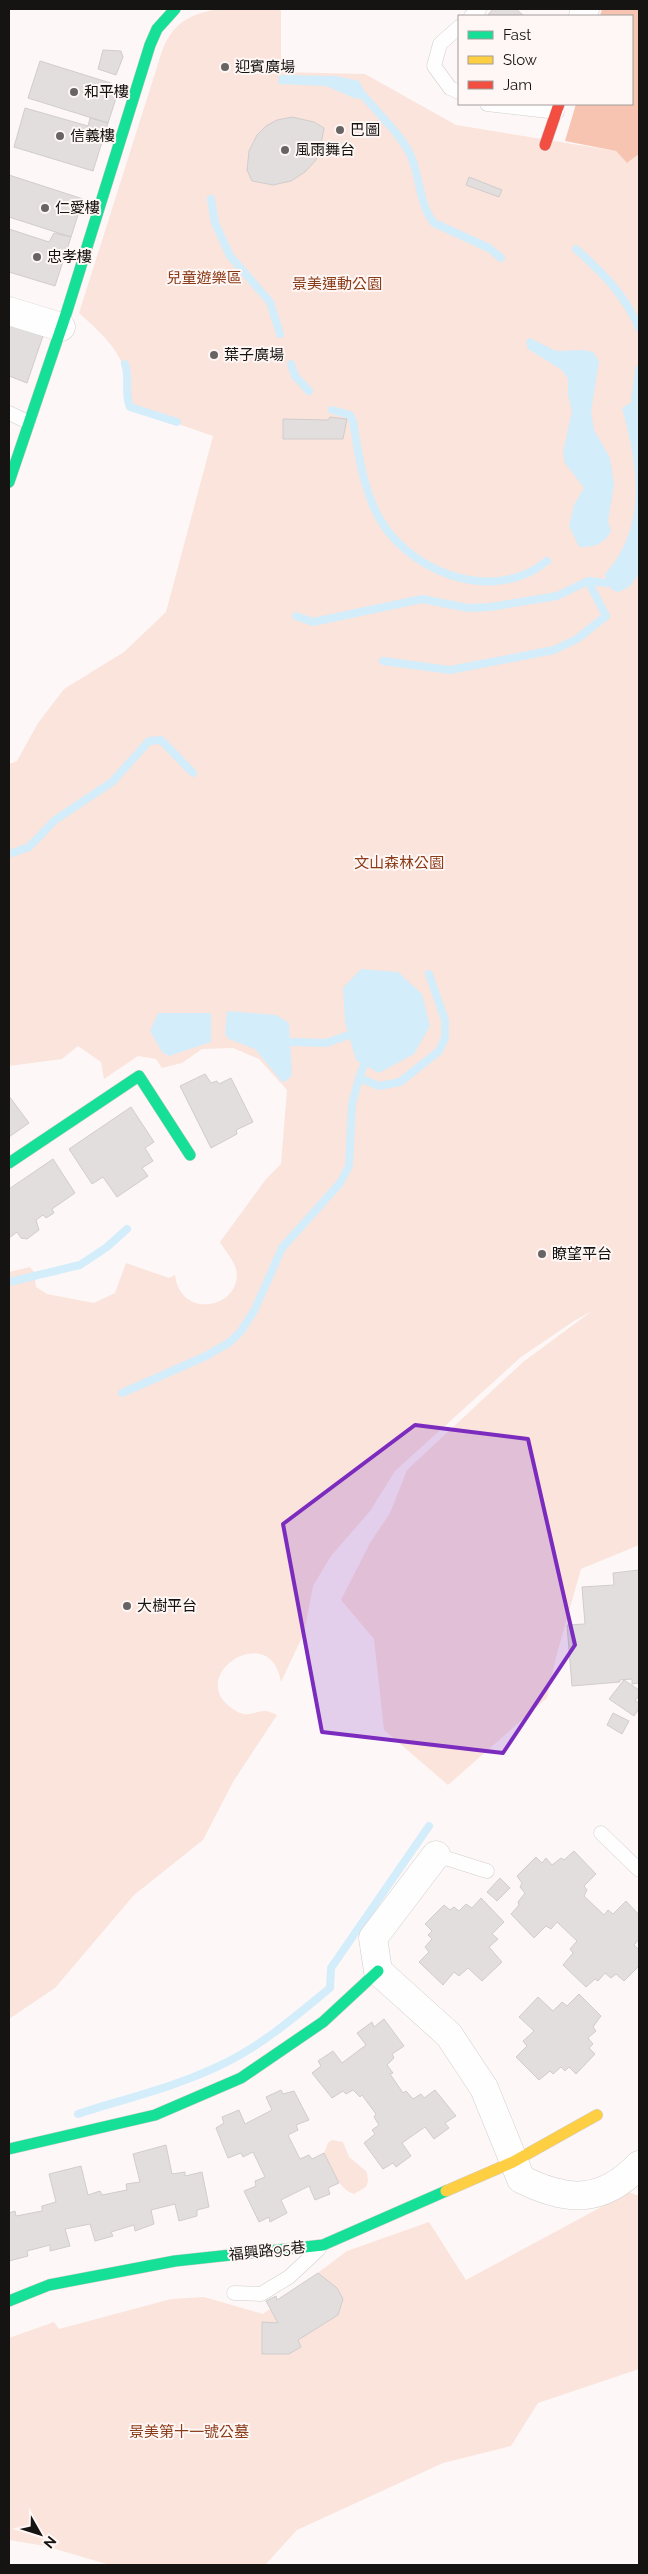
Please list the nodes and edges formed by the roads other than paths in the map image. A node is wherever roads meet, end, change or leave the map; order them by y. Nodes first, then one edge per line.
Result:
1 (175, 9) edge
2 (458, 28) edge
3 (458, 92) edge
4 (506, 105) edge
5 (558, 108) edge
6 (545, 145) dead end
7 (9, 311) edge
8 (61, 326) junction
9 (9, 413) edge
10 (28, 422) junction
11 (9, 482) edge
12 (190, 1155) dead end
13 (9, 1162) edge
14 (601, 1833) dead end
15 (436, 1855) joint
16 (639, 1870) edge
17 (488, 1871) dead end
18 (378, 1971) junction
19 (598, 2115) dead end
20 (9, 2149) edge
21 (513, 2162) junction
22 (639, 2165) edge
23 (324, 2245) junction
24 (234, 2293) dead end
25 (9, 2301) edge

1 - 8 street
2 - 3 lane
4 - 5 lane
5 - 6 street
7 - 8 street
8 - 10 street
9 - 10 lane
10 - 11 street
12 - 13 street
14 - 16 lane
15 - 17 lane
15 - 18 street
18 - 20 street
18 - 21 street
19 - 21 street, 福興路95巷
21 - 22 street
21 - 23 street, 福興路95巷
23 - 24 lane
23 - 25 street, 福興路95巷

